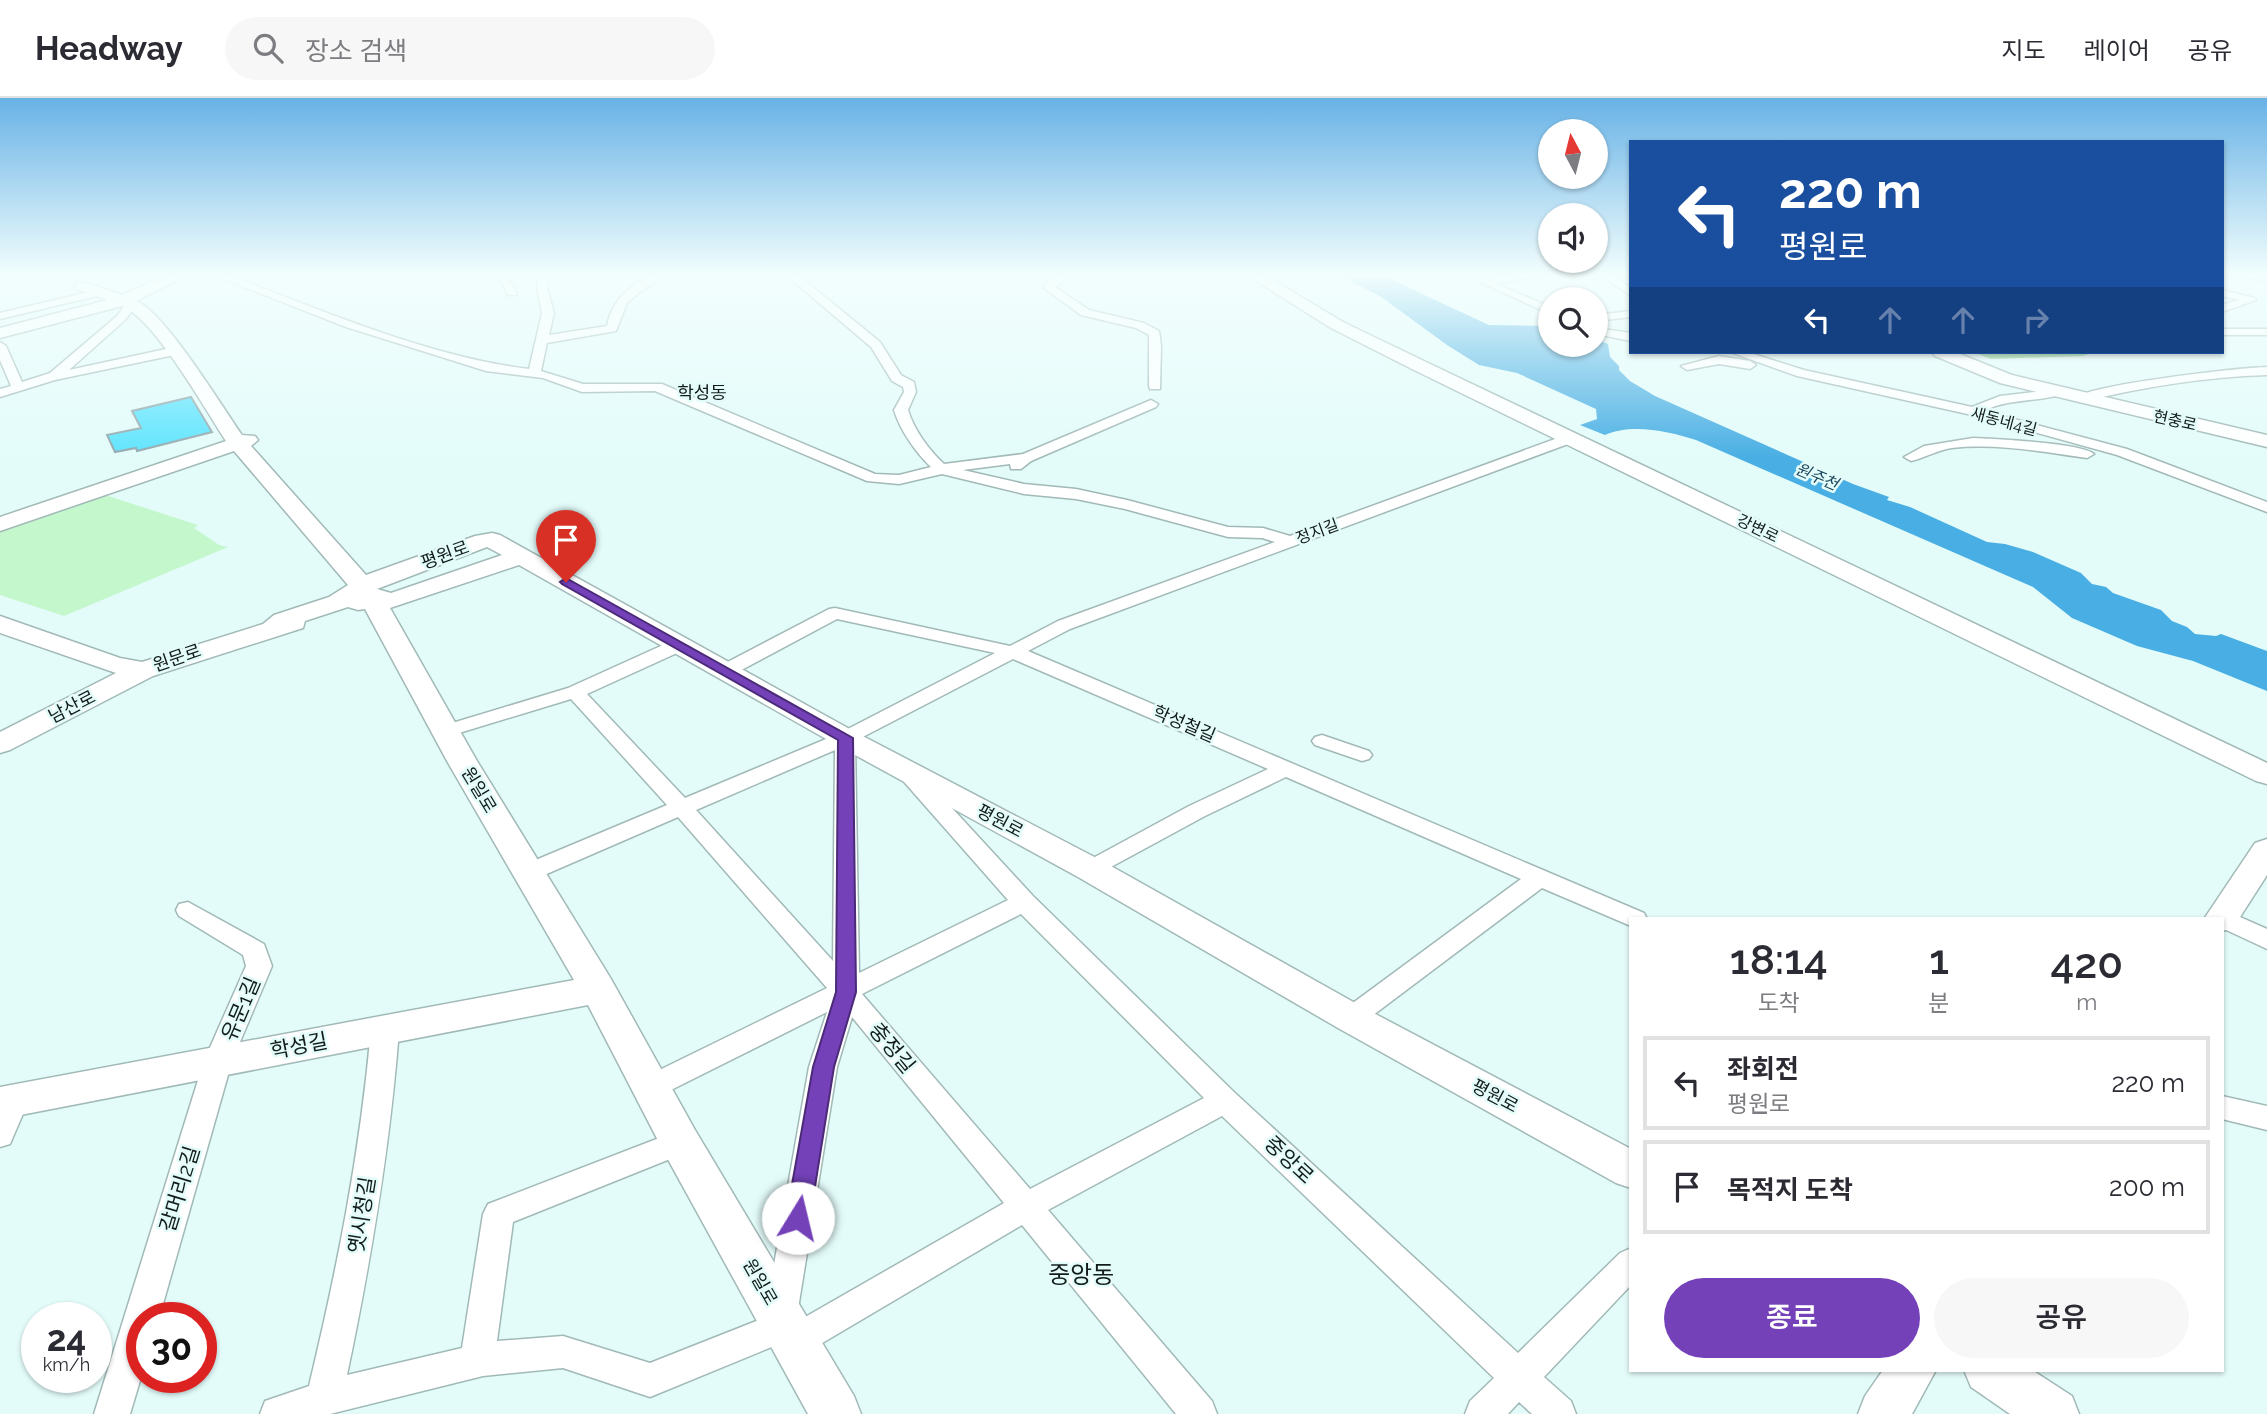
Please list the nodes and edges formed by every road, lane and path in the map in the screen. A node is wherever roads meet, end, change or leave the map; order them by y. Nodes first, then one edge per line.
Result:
1 (101, 335) edge
2 (157, 335) edge
3 (168, 335) edge
4 (386, 335) edge
5 (542, 335) edge
6 (571, 335) edge
7 (864, 335) edge
8 (1155, 335) edge
9 (1359, 335) edge
10 (1376, 335) edge
11 (541, 340) junction
12 (0, 346) edge
13 (175, 351) junction
14 (1696, 354) edge
15 (1737, 354) edge
16 (1749, 354) edge
17 (1946, 354) edge
18 (1719, 360) junction
19 (1687, 366) dead end
20 (2267, 371) edge
21 (1801, 373) junction
22 (534, 374) junction
23 (54, 376) junction
24 (1155, 386) dead end
25 (18, 388) junction
26 (2054, 392) junction
27 (0, 393) edge
28 (2082, 398) junction
29 (1151, 404) dead end
30 (1974, 412) junction
31 (1576, 436) junction
32 (243, 441) junction
33 (2267, 441) edge
34 (1911, 457) dead end
35 (1026, 458) junction
36 (2162, 466) junction
37 (941, 469) junction
38 (999, 482) junction
39 (2267, 508) edge
40 (0, 524) edge
41 (1290, 541) junction
42 (520, 557) joint
43 (374, 593) junction
44 (0, 624) edge
45 (681, 644) junction
46 (1014, 652) junction
47 (143, 670) junction
48 (725, 671) junction
49 (575, 692) junction
50 (446, 731) junction
51 (845, 738) junction
52 (1322, 741) dead end
53 (0, 744) edge
54 (1362, 755) dead end
55 (2267, 764) edge
56 (1288, 768) junction
57 (904, 769) junction
58 (2267, 775) edge
59 (683, 809) junction
60 (2267, 850) edge
61 (1090, 869) junction
62 (527, 873) junction
63 (1538, 879) junction
64 (1024, 902) junction
65 (188, 910) dead end
66 (1631, 917) edge
67 (2222, 917) edge
68 (2224, 919) edge
69 (2267, 940) edge
70 (598, 989) junction
71 (846, 992) junction
72 (1351, 1018) junction
73 (385, 1030) junction
74 (218, 1061) junction
75 (649, 1088) junction
76 (7, 1101) edge
77 (1226, 1101) junction
78 (2224, 1107) edge
79 (2267, 1118) edge
80 (0, 1135) edge
81 (680, 1143) junction
82 (1629, 1169) edge
83 (1025, 1207) junction
84 (1629, 1265) edge
85 (147, 1302) edge
86 (787, 1328) junction
87 (477, 1359) junction
88 (126, 1369) edge
89 (1911, 1372) edge
90 (1991, 1372) edge
91 (1521, 1378) junction
92 (324, 1398) junction
93 (112, 1414) edge
94 (278, 1414) edge
95 (836, 1414) edge
96 (1199, 1414) edge
97 (1483, 1414) edge
98 (1558, 1414) edge
99 (1883, 1414) edge
100 (2054, 1414) edge

1 - 23 street
2 - 13 street, 원일로
3 - 32 street, 원일로
4 - 22 street
5 - 11 street
6 - 11 street
7 - 37 street
8 - 24 street
9 - 31 street, 강변로
10 - 31 street, 강변로
11 - 22 street
12 - 25 street
13 - 23 street
13 - 32 street, 원일로
14 - 18 street
15 - 18 street
16 - 21 street, 새동네4길
17 - 26 street, 현충로
18 - 19 street
18 - 21 street
20 - 28 street, 현충로
21 - 30 street, 새동네4길
22 - 37 street
23 - 25 street
25 - 27 street
26 - 28 street, 현충로
26 - 30 street, 현충로
28 - 33 street, 현충로
29 - 35 street
30 - 36 street, 새동네4길
31 - 41 street, 정지길
31 - 55 street, 강변로
31 - 58 street, 강변로
32 - 40 street
32 - 43 street, 원일로
34 - 36 street
35 - 37 street
35 - 38 street
36 - 39 street, 새동네4길
37 - 38 street
38 - 41 street
41 - 46 street, 정지길
42 - 43 street, 원문로
42 - 45 street, 평원로
43 - 47 street, 원문로
43 - 50 street, 원일로
44 - 47 street, 원문로
45 - 48 street, 평원로
45 - 49 street
46 - 48 street, 학성철길
46 - 51 street, 정지길
46 - 56 street, 학성철길
47 - 53 street, 남산로
48 - 51 street, 평원로
49 - 50 street
49 - 59 street, 충정길
50 - 62 street, 원일로
51 - 57 street, 평원로
51 - 59 street, 정지길
51 - 71 street, 원일로
52 - 54 street
56 - 61 street
56 - 63 street, 학성철길
57 - 61 street, 평원로
57 - 64 street, 중앙로
59 - 62 street, 정지길
59 - 71 street, 충정길
60 - 67 street
61 - 72 street, 평원로
62 - 70 street, 원일로
63 - 66 street, 학성철길
63 - 72 street
64 - 71 street
64 - 77 street, 중앙로
65 - 74 street, 유문1길
68 - 69 street
70 - 73 street, 학성길
70 - 75 street, 원일로
71 - 75 street
71 - 83 street, 충정길
71 - 86 street, 원일로
72 - 82 street, 평원로
73 - 74 street, 학성길
73 - 92 street, 옛시청길
74 - 76 street, 학성길
74 - 85 street, 갈머리2길
75 - 81 street, 원일로
76 - 80 street
77 - 83 street
77 - 91 street, 중앙로
78 - 79 street
81 - 86 street, 원일로
81 - 87 street
83 - 86 street
83 - 96 street, 충정길
84 - 91 street
86 - 87 street
86 - 95 street, 원일로
87 - 92 street
88 - 93 street, 갈머리2길
89 - 99 street
90 - 100 street
91 - 97 street
91 - 98 street, 중앙로
92 - 94 street

